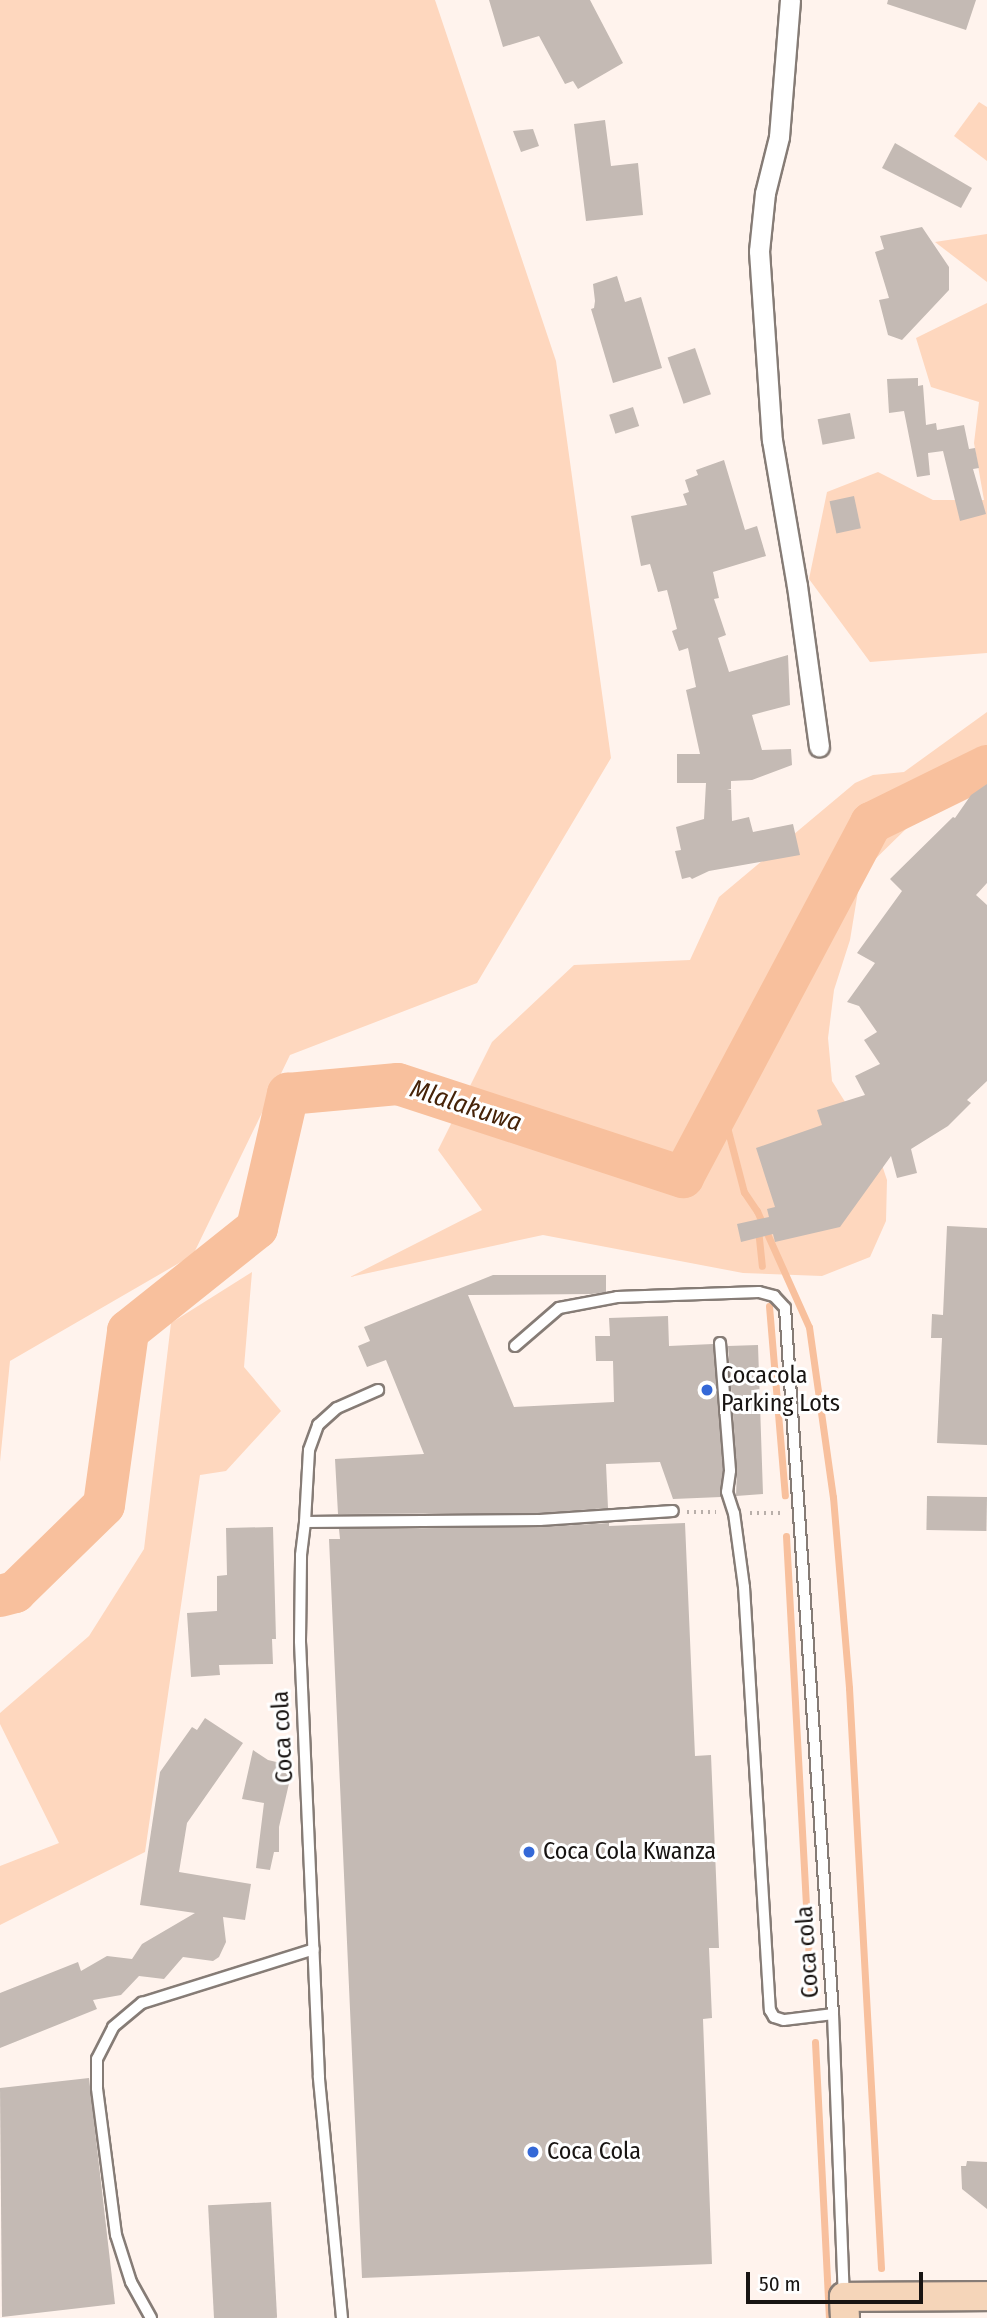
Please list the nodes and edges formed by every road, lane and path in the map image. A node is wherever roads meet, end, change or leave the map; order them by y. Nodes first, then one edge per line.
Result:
1 (790, 0) edge
2 (819, 747) dead end
3 (720, 1343) dead end
4 (515, 1346) dead end
5 (378, 1390) dead end
6 (673, 1511) dead end
7 (305, 1522) junction
8 (314, 1949) junction
9 (833, 2014) junction
10 (987, 2296) edge
11 (844, 2307) edge
12 (151, 2318) edge
13 (342, 2318) edge

1 - 2 street
3 - 9 lane
4 - 9 lane, Coca cola
5 - 7 lane, Coca cola
6 - 7 lane
7 - 8 lane, Coca cola
8 - 12 lane
8 - 13 lane, Coca cola
9 - 11 lane, Coca cola
10 - 11 main road

